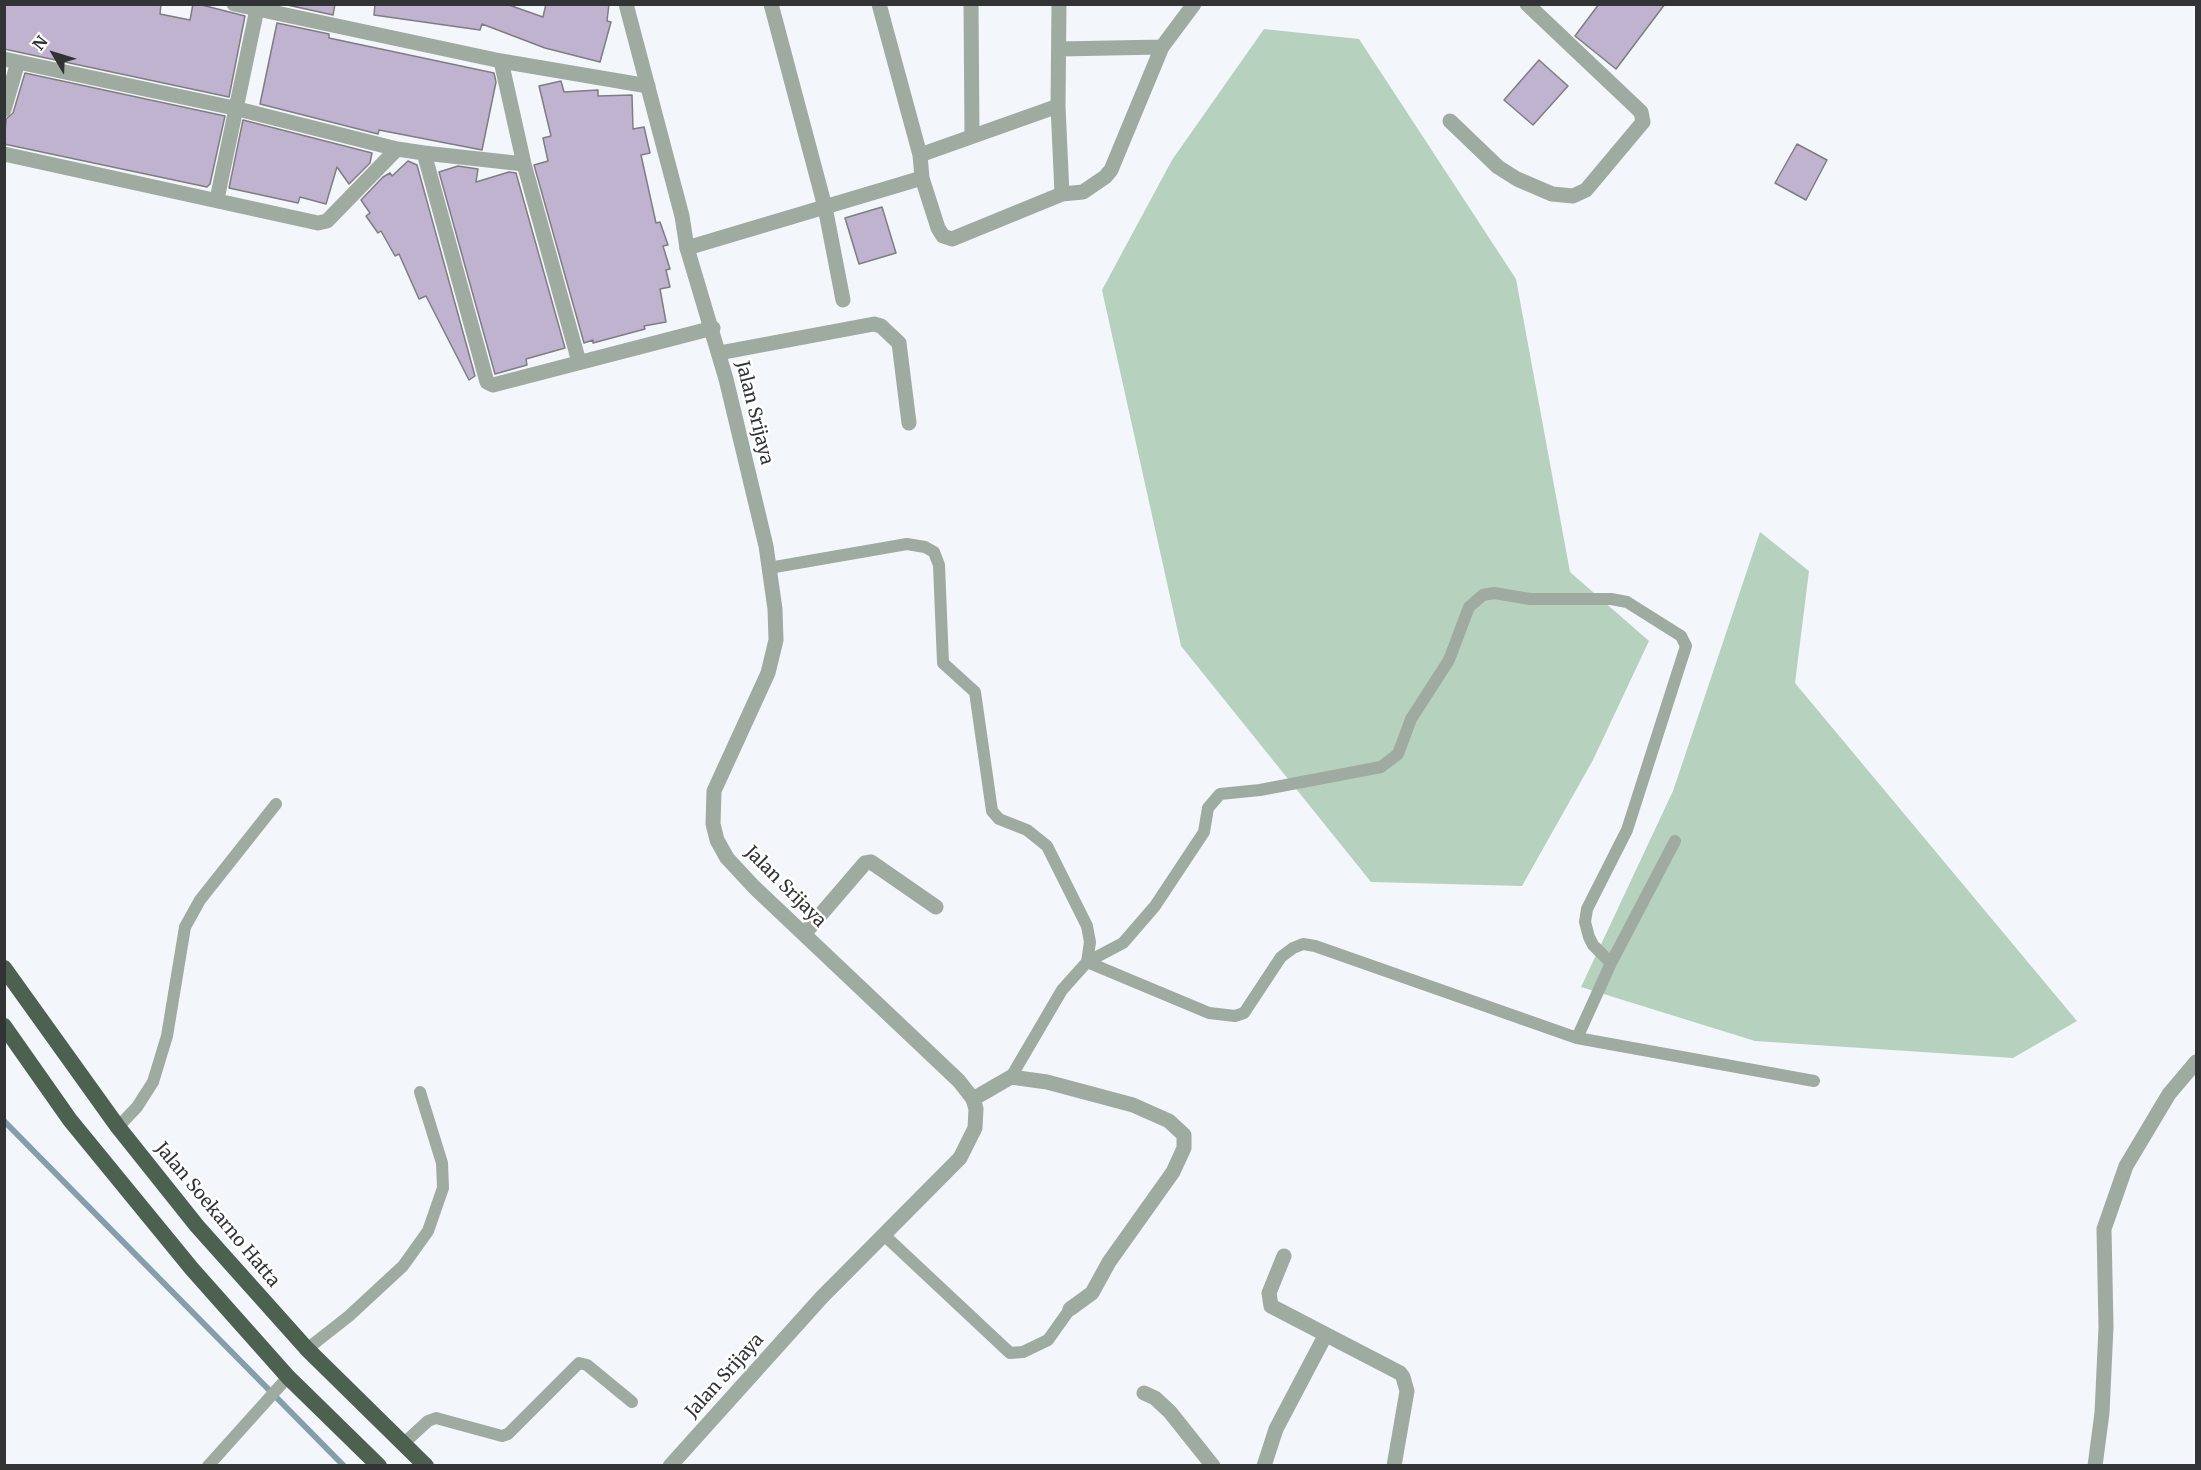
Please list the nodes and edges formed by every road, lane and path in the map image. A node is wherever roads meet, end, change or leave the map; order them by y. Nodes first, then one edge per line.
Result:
1 (234, 4) edge
2 (626, 4) edge
3 (771, 4) edge
4 (879, 4) edge
5 (971, 4) edge
6 (1059, 4) edge
7 (1194, 4) edge
8 (1527, 4) edge
9 (258, 7) edge
10 (1162, 47) junction
11 (1059, 50) junction
12 (11, 60) edge
13 (501, 61) junction
14 (648, 86) junction
15 (1058, 106) junction
16 (234, 108) junction
17 (4, 110) edge
18 (1450, 121) dead end
19 (972, 136) junction
20 (397, 149) junction
21 (424, 153) junction
22 (4, 154) edge
23 (920, 155) junction
24 (524, 164) junction
25 (922, 178) junction
26 (1062, 194) junction
27 (217, 199) junction
28 (825, 207) junction
29 (687, 248) junction
30 (843, 300) dead end
31 (713, 328) junction
32 (719, 352) junction
33 (579, 362) junction
34 (909, 423) dead end
35 (769, 568) junction
36 (276, 804) dead end
37 (1675, 842) dead end
38 (936, 907) dead end
39 (804, 934) junction
40 (1087, 962) junction
41 (1611, 963) junction
42 (4, 969) edge
43 (4, 1026) edge
44 (1577, 1038) junction
45 (2196, 1062) edge
46 (1011, 1077) junction
47 (1814, 1081) dead end
48 (420, 1092) dead end
49 (973, 1099) junction
50 (118, 1127) junction
51 (884, 1235) junction
52 (1284, 1256) dead end
53 (1070, 1309) joint
54 (1325, 1336) junction
55 (307, 1349) junction
56 (283, 1383) junction
57 (1144, 1393) dead end
58 (632, 1402) dead end
59 (403, 1444) junction
60 (208, 1466) edge
61 (379, 1466) edge
62 (426, 1466) edge
63 (670, 1466) edge
64 (1213, 1466) edge
65 (1264, 1466) edge
66 (1394, 1466) edge
67 (2095, 1466) edge

1 - 9 street
2 - 14 street, Jalan Srijaya
3 - 28 street
4 - 23 street
5 - 19 street
6 - 11 street
7 - 10 street
8 - 18 street
9 - 13 street
9 - 16 street
10 - 11 street
10 - 26 street
11 - 15 street
12 - 16 street
12 - 17 street
13 - 14 street
13 - 24 street
14 - 29 street, Jalan Srijaya
15 - 19 street
15 - 26 street
16 - 20 street
16 - 27 street
19 - 23 street
20 - 21 street
20 - 27 street
21 - 24 street
21 - 33 street
22 - 27 street
23 - 25 street
24 - 33 street
25 - 26 street
25 - 28 street
28 - 29 street
28 - 30 street
29 - 31 street, Jalan Srijaya
31 - 32 street, Jalan Srijaya
31 - 33 street
32 - 34 street
32 - 35 street, Jalan Srijaya
35 - 39 street, Jalan Srijaya
35 - 40 lane
36 - 50 lane
37 - 41 lane
38 - 39 street
39 - 49 street, Jalan Srijaya
40 - 41 lane
40 - 44 lane
40 - 46 lane
41 - 44 lane
42 - 50 highway, Jalan Soekarno Hatta
43 - 56 highway
44 - 47 lane
45 - 67 street
46 - 49 street
46 - 53 street
48 - 55 lane
49 - 51 street, Jalan Srijaya
50 - 55 highway, Jalan Soekarno Hatta
51 - 53 lane
51 - 63 street, Jalan Srijaya
52 - 54 street
54 - 65 street
54 - 66 street
55 - 59 highway, Jalan Soekarno Hatta
56 - 60 lane
56 - 61 highway
57 - 64 street
58 - 59 lane
59 - 62 highway, Jalan Soekarno Hatta

